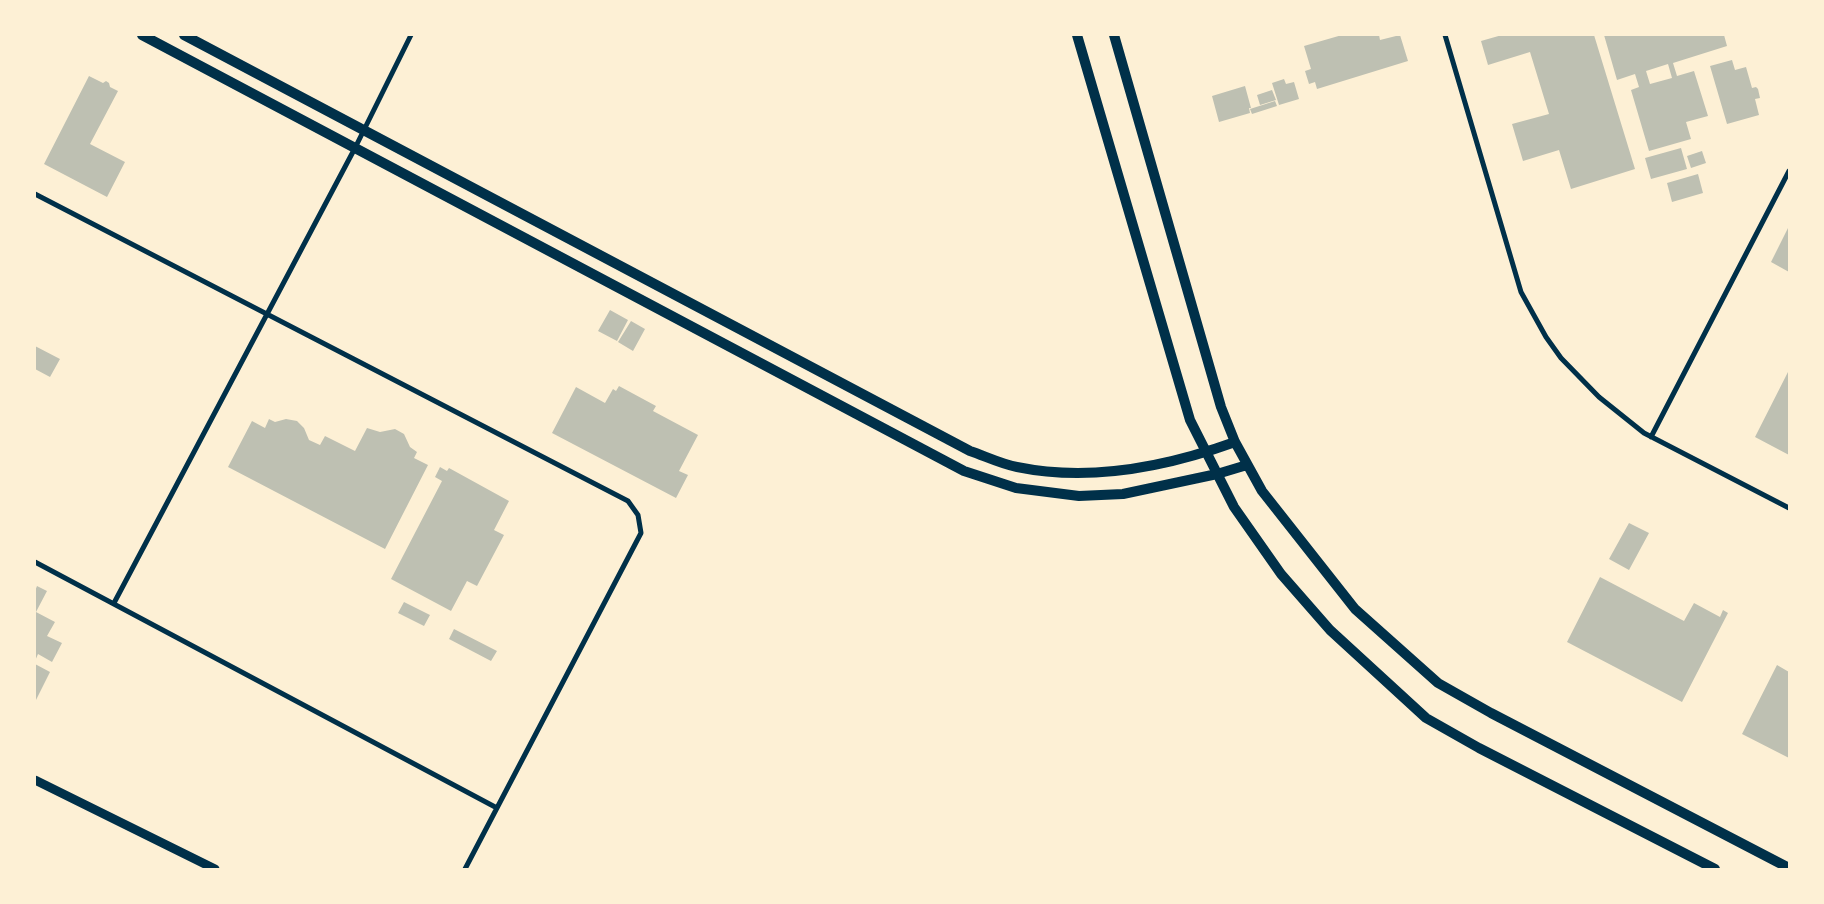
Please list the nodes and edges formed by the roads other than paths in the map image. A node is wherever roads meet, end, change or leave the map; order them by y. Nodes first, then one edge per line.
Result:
1 (142, 35) edge
2 (184, 35) edge
3 (411, 35) edge
4 (1077, 35) edge
5 (1114, 35) edge
6 (1445, 35) edge
7 (362, 129) junction
8 (354, 148) junction
9 (1789, 171) edge
10 (35, 194) edge
11 (268, 313) junction
12 (1651, 437) junction
13 (1235, 442) junction
14 (1205, 452) junction
15 (1247, 464) junction
16 (1217, 474) junction
17 (1789, 508) edge
18 (35, 562) edge
19 (114, 603) junction
20 (35, 780) edge
21 (497, 808) junction
22 (1789, 868) edge
23 (215, 869) edge
24 (465, 869) edge
25 (1715, 869) edge

1 - 8 main road
2 - 7 main road
3 - 7 street
4 - 14 main road
5 - 13 main road
6 - 12 street
7 - 8 street
7 - 14 main road
8 - 11 street
8 - 16 main road
9 - 12 street
10 - 11 street
11 - 19 street
11 - 21 street
12 - 17 street
13 - 14 main road
13 - 15 main road
14 - 16 main road
15 - 16 main road
15 - 22 main road
16 - 25 main road
18 - 19 street
19 - 21 street
20 - 23 street
21 - 24 street

